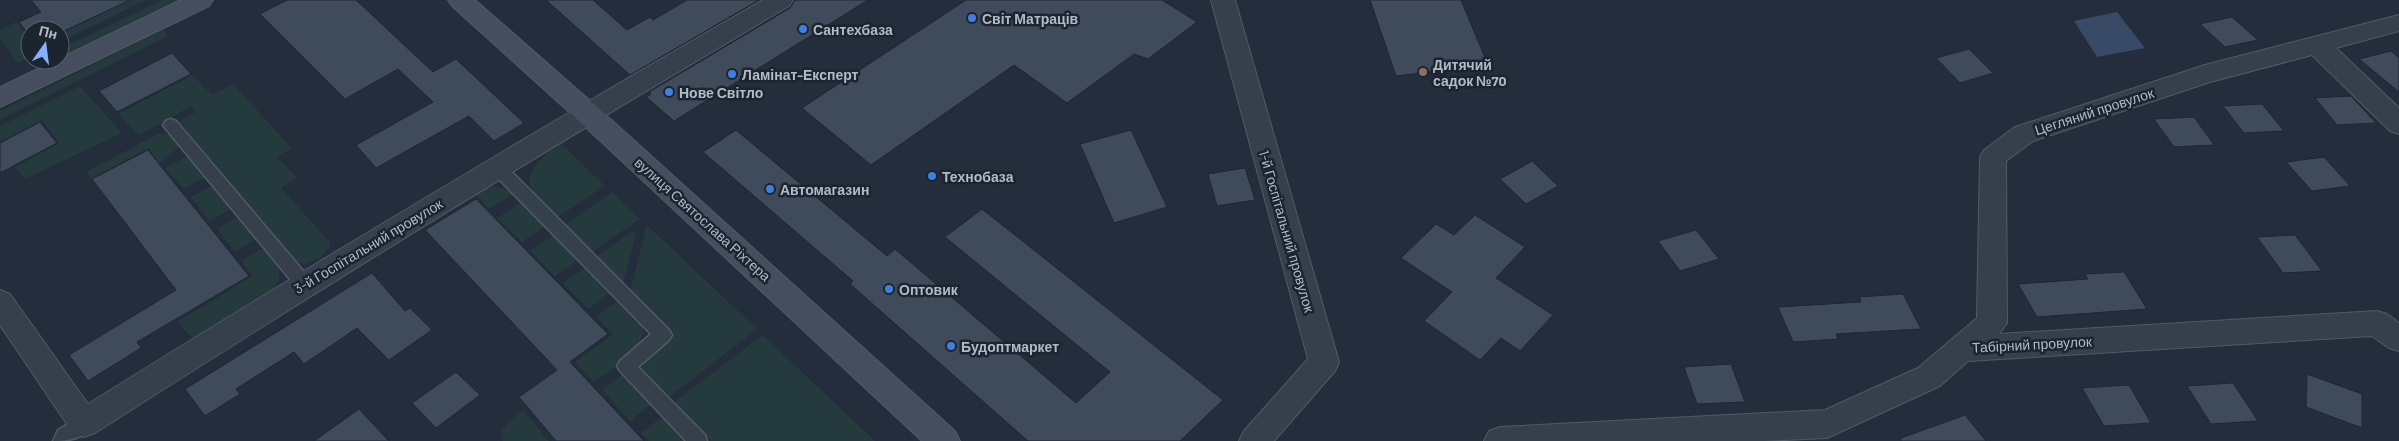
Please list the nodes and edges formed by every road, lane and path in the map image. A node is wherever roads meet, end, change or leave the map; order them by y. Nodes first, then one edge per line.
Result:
1 (201, 0) edge
2 (460, 0) edge
3 (781, 0) edge
4 (1223, 0) edge
5 (2399, 23) edge
6 (2316, 45) junction
7 (0, 98) edge
8 (587, 113) junction
9 (2399, 124) edge
10 (171, 125) dead end
11 (497, 167) junction
12 (304, 284) junction
13 (0, 302) edge
14 (2399, 339) edge
15 (1963, 348) junction
16 (73, 432) edge
17 (698, 441) edge
18 (944, 441) edge
19 (1255, 441) edge
20 (1500, 441) edge

1 - 7 main road
2 - 8 main road, вулиця Святослава Ріхтера
3 - 8 street, 3-й Госпітальний провулок
4 - 19 street, 1-й Госпітальний провулок
5 - 6 street, Цегляний провулок
6 - 9 street
6 - 15 street, Цегляний провулок
8 - 11 street, 3-й Госпітальний провулок
8 - 18 main road, вулиця Святослава Ріхтера
10 - 12 lane
11 - 12 street, 3-й Госпітальний провулок
11 - 17 lane
12 - 16 street, 3-й Госпітальний провулок
13 - 16 street, 3-й Госпітальний провулок
14 - 15 street, Табірний провулок
15 - 20 street, Табірний провулок

